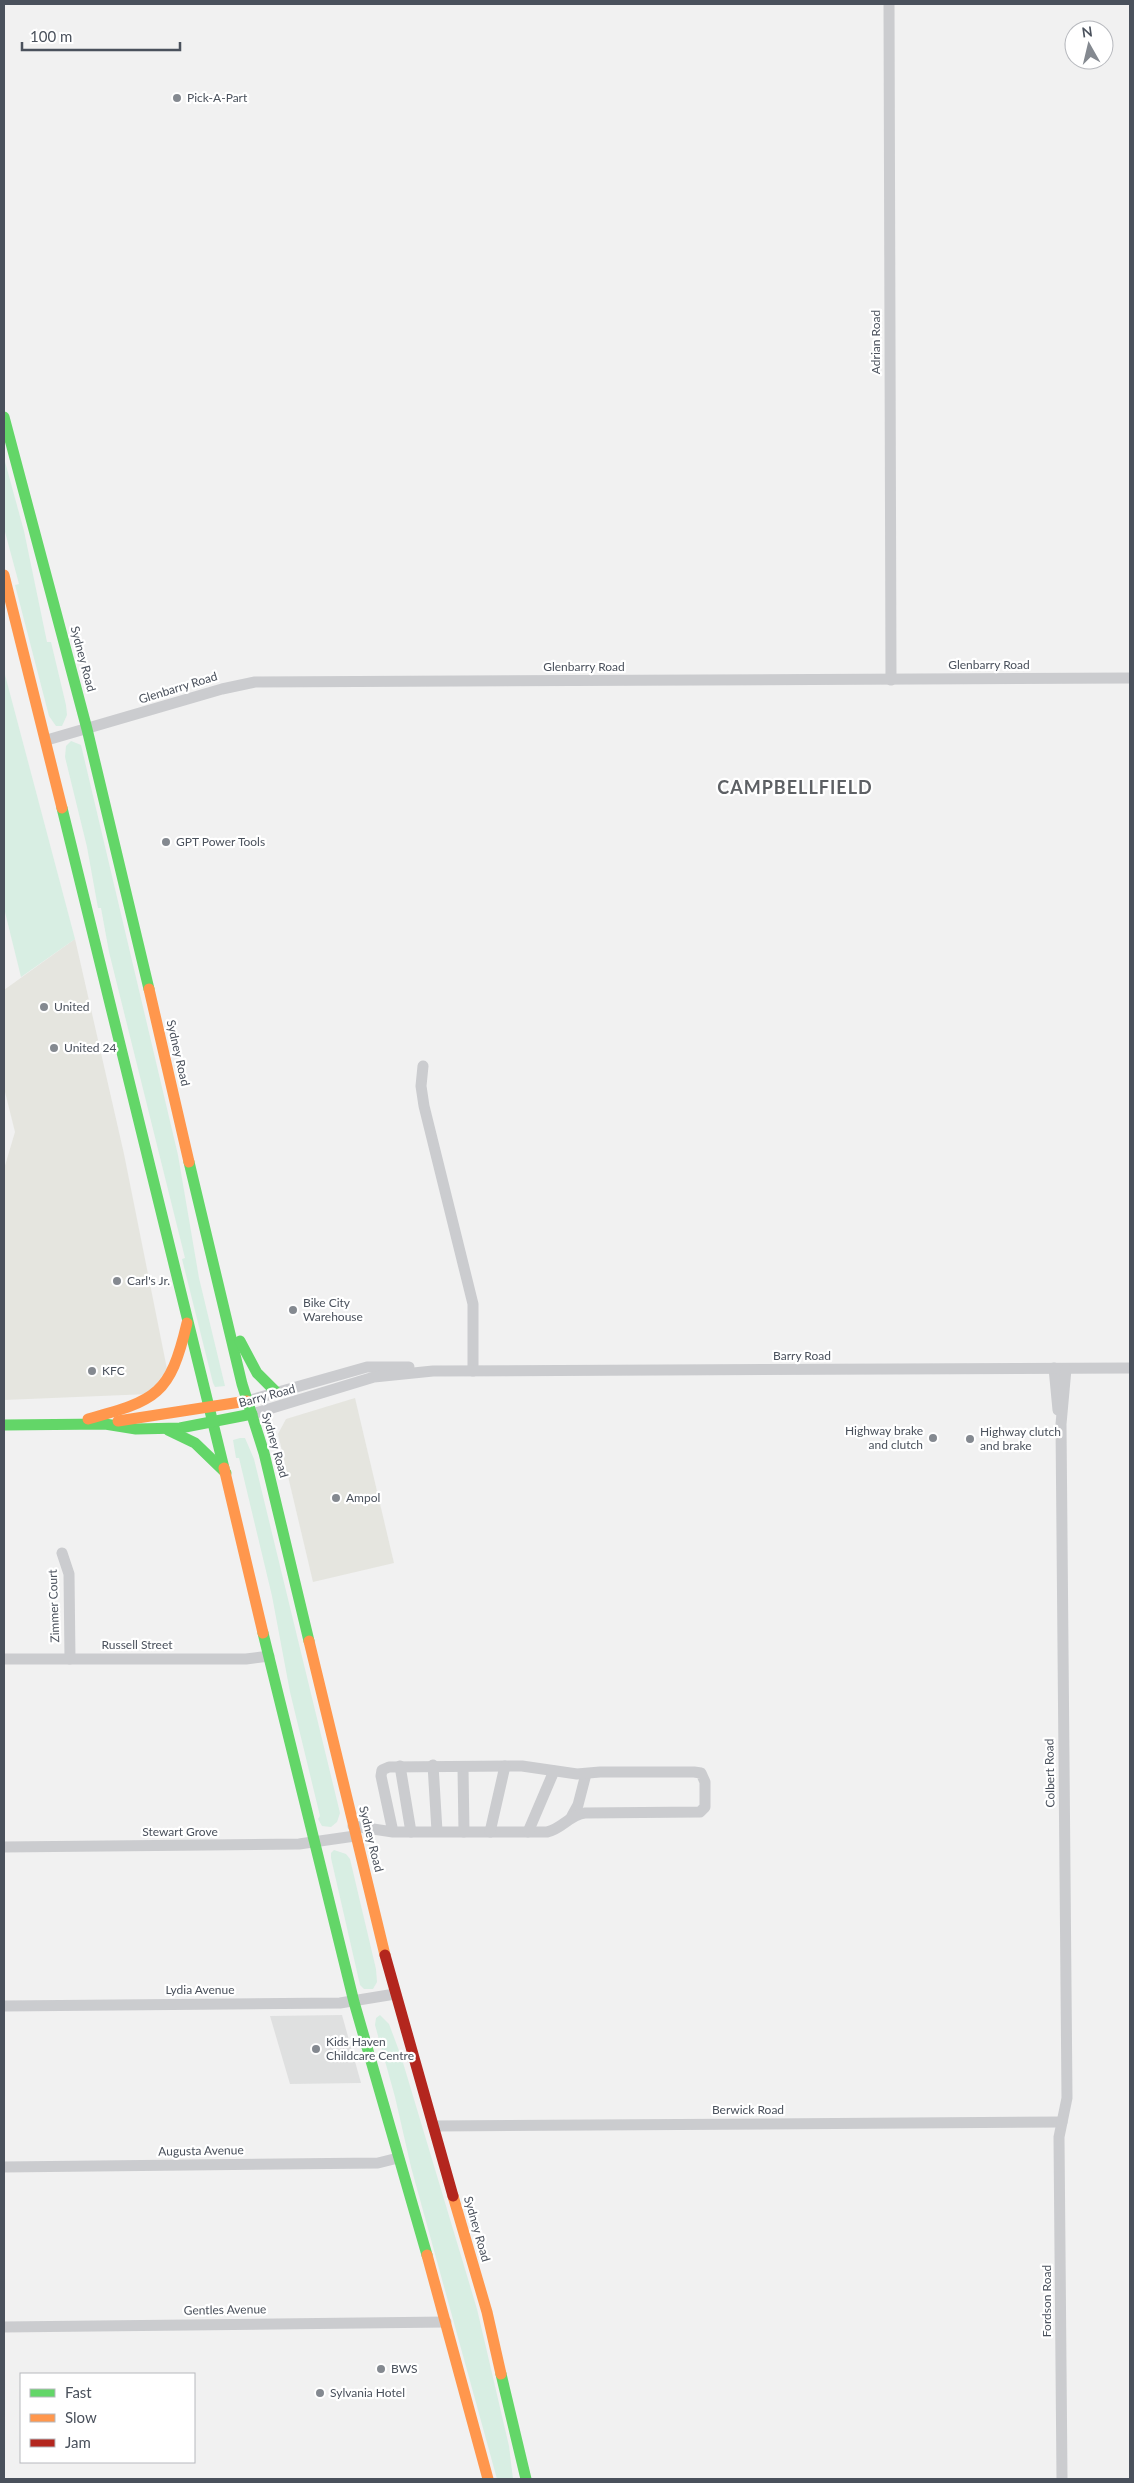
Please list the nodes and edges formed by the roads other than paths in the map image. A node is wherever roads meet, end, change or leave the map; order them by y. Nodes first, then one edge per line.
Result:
1 (890, 4) edge
2 (4, 417) edge
3 (4, 575) edge
4 (1130, 678) edge
5 (891, 680) junction
6 (87, 729) junction
7 (47, 740) junction
8 (423, 1066) dead end
9 (226, 1317) junction
10 (188, 1319) junction
11 (1130, 1368) edge
12 (1060, 1369) junction
13 (433, 1371) junction
14 (473, 1371) junction
15 (277, 1392) junction
16 (247, 1401) junction
17 (209, 1407) junction
18 (252, 1414) junction
19 (213, 1423) junction
20 (66, 1424) junction
21 (105, 1424) junction
22 (4, 1425) edge
23 (165, 1428) junction
24 (226, 1473) junction
25 (62, 1553) dead end
26 (269, 1656) junction
27 (4, 1659) edge
28 (70, 1659) junction
29 (400, 1766) junction
30 (433, 1766) junction
31 (505, 1766) junction
32 (463, 1768) junction
33 (554, 1771) junction
34 (586, 1774) junction
35 (572, 1816) junction
36 (354, 1831) junction
37 (436, 1831) junction
38 (393, 1832) junction
39 (411, 1832) junction
40 (464, 1832) junction
41 (490, 1832) junction
42 (528, 1832) junction
43 (314, 1843) junction
44 (4, 1847) edge
45 (395, 1994) junction
46 (354, 2002) junction
47 (4, 2006) edge
48 (1062, 2122) junction
49 (433, 2126) junction
50 (398, 2158) junction
51 (4, 2167) edge
52 (446, 2322) junction
53 (4, 2327) edge
54 (488, 2479) edge
55 (526, 2479) edge
56 (1062, 2479) edge

1 - 5 street, Adrian Road
2 - 6 main road, Sydney Road
3 - 7 main road
4 - 5 street, Glenbarry Road
5 - 6 street, Glenbarry Road
6 - 7 street, Glenbarry Road
6 - 9 main road, Sydney Road
7 - 10 main road
8 - 14 street
9 - 15 main road
9 - 16 main road, Sydney Road
10 - 17 main road
10 - 20 main road
11 - 12 street, Barry Road
12 - 14 street, Barry Road
12 - 48 street, Colbert Road
13 - 14 street, Barry Road
13 - 15 street, Barry Road
13 - 18 street, Barry Road
15 - 16 street, Barry Road
16 - 17 main road, Barry Road
16 - 18 main road, Sydney Road
17 - 19 main road
17 - 21 main road, Barry Road
18 - 19 main road, Barry Road
18 - 36 main road, Sydney Road
19 - 23 main road, Barry Road
19 - 24 main road
20 - 21 main road, Barry Road
20 - 22 main road, Barry Road
21 - 23 main road, Barry Road
23 - 24 main road
24 - 26 main road
25 - 28 street, Zimmer Court
26 - 28 street, Russell Street
26 - 43 main road
27 - 28 street, Russell Street
29 - 30 street
29 - 38 street
29 - 39 street
30 - 32 street
30 - 37 street
31 - 32 street
31 - 33 street
31 - 41 street
32 - 40 street
33 - 34 street
33 - 42 street
34 - 35 street
34 - 35 street
35 - 42 street, Stewart Grove
36 - 38 street, Stewart Grove
36 - 43 street, Stewart Grove
36 - 45 main road, Sydney Road
37 - 39 street, Stewart Grove
37 - 40 street, Stewart Grove
38 - 39 street, Stewart Grove
40 - 41 street, Stewart Grove
41 - 42 street, Stewart Grove
43 - 44 street, Stewart Grove
43 - 46 main road
45 - 46 street, Lydia Avenue
45 - 49 main road, Sydney Road
46 - 47 street, Lydia Avenue
46 - 50 main road
48 - 49 street, Berwick Road
48 - 56 street, Fordson Road
49 - 55 main road, Sydney Road
50 - 51 street, Augusta Avenue
50 - 52 main road
52 - 53 street, Gentles Avenue
52 - 54 main road

